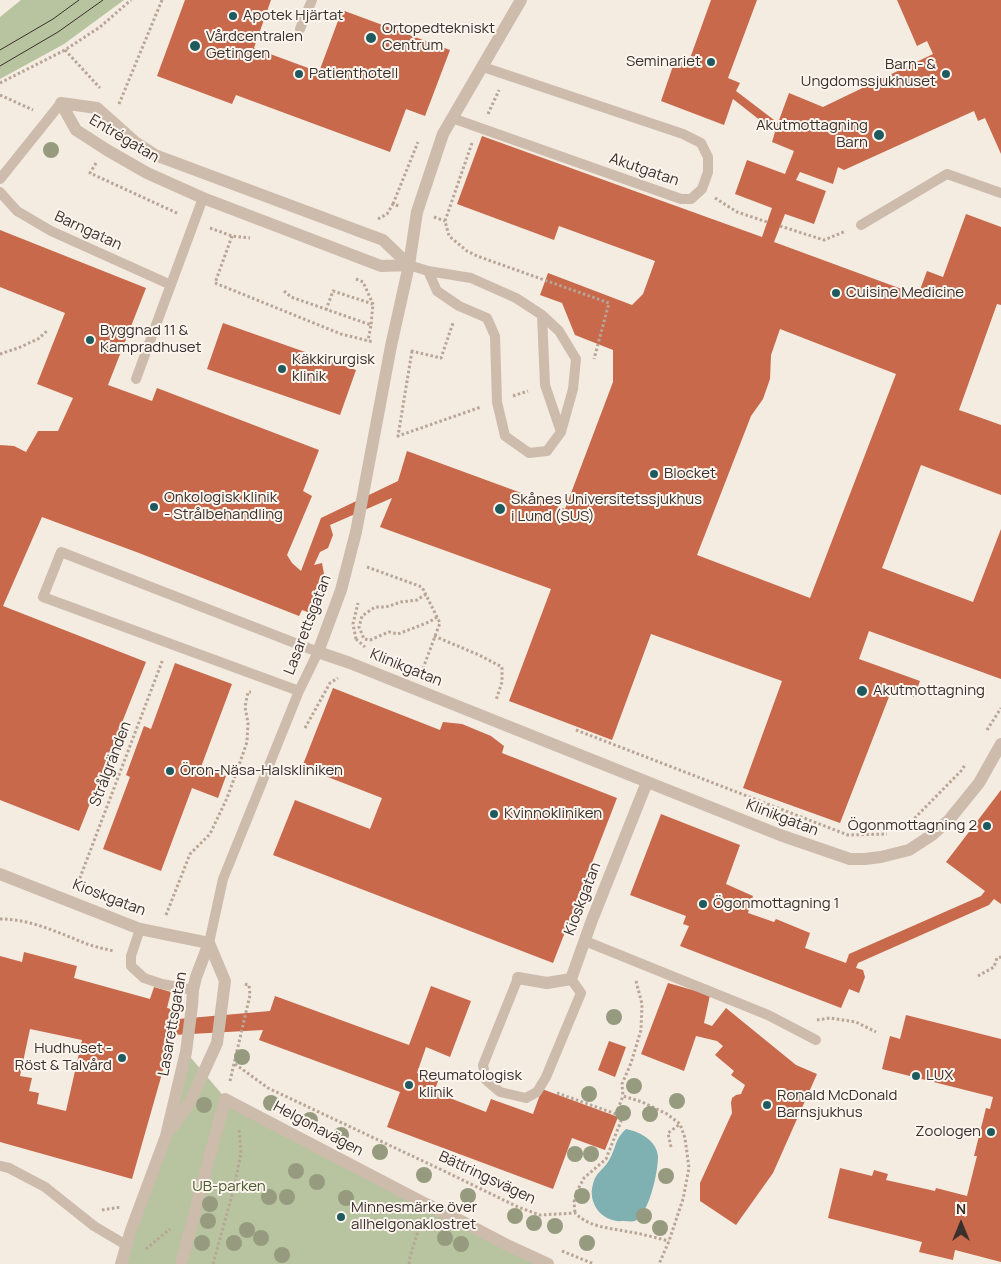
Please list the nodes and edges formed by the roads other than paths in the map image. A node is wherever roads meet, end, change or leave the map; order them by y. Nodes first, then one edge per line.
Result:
1 (312, 0) edge
2 (521, 0) edge
3 (300, 28) dead end
4 (483, 67) junction
5 (61, 103) junction
6 (452, 118) junction
7 (0, 180) edge
8 (0, 192) edge
9 (1001, 193) edge
10 (203, 198) junction
11 (861, 225) road end
12 (409, 265) junction
13 (428, 271) junction
14 (170, 285) junction
15 (542, 316) junction
16 (136, 379) dead end
17 (562, 432) junction
18 (318, 652) junction
19 (299, 692) junction
20 (1001, 744) edge
21 (647, 782) junction
22 (0, 874) edge
23 (140, 929) junction
24 (585, 941) junction
25 (209, 944) junction
26 (518, 978) joint
27 (571, 979) junction
28 (193, 990) junction
29 (816, 1040) dead end
30 (166, 1136) junction
31 (0, 1166) edge
32 (126, 1245) junction
33 (121, 1264) edge
34 (181, 1264) edge
35 (548, 1264) edge

1 - 3 lane
2 - 4 street, Lasarettsgatan
4 - 6 street, Lasarettsgatan
4 - 6 lane, Akutgatan
5 - 7 lane
5 - 10 street, Entrégatan
5 - 12 street, Entrégatan
6 - 12 street, Lasarettsgatan
8 - 14 lane, Barngatan
9 - 11 lane
10 - 12 street, Entrégatan
10 - 14 lane
12 - 13 lane, Entrégatan
12 - 18 street, Lasarettsgatan
13 - 15 lane, Entrégatan
13 - 17 lane, Entrégatan
14 - 16 lane
15 - 17 lane
15 - 17 lane, Entrégatan
18 - 19 lane, Lasarettsgatan
18 - 19 lane, Klinikgatan
18 - 21 street, Klinikgatan
19 - 25 lane, Lasarettsgatan
20 - 21 street, Klinikgatan
21 - 24 street, Kioskgatan
22 - 23 street, Kioskgatan
23 - 25 street, Kioskgatan
23 - 28 lane
24 - 27 street, Kioskgatan
24 - 29 lane
25 - 28 street, Lasarettsgatan
25 - 30 street
26 - 27 street
26 - 27 lane
28 - 30 street, Lasarettsgatan
30 - 32 street, Lasarettsgatan
31 - 32 lane
32 - 33 street, Lasarettsgatan
34 - 35 street, Helgonavägen

